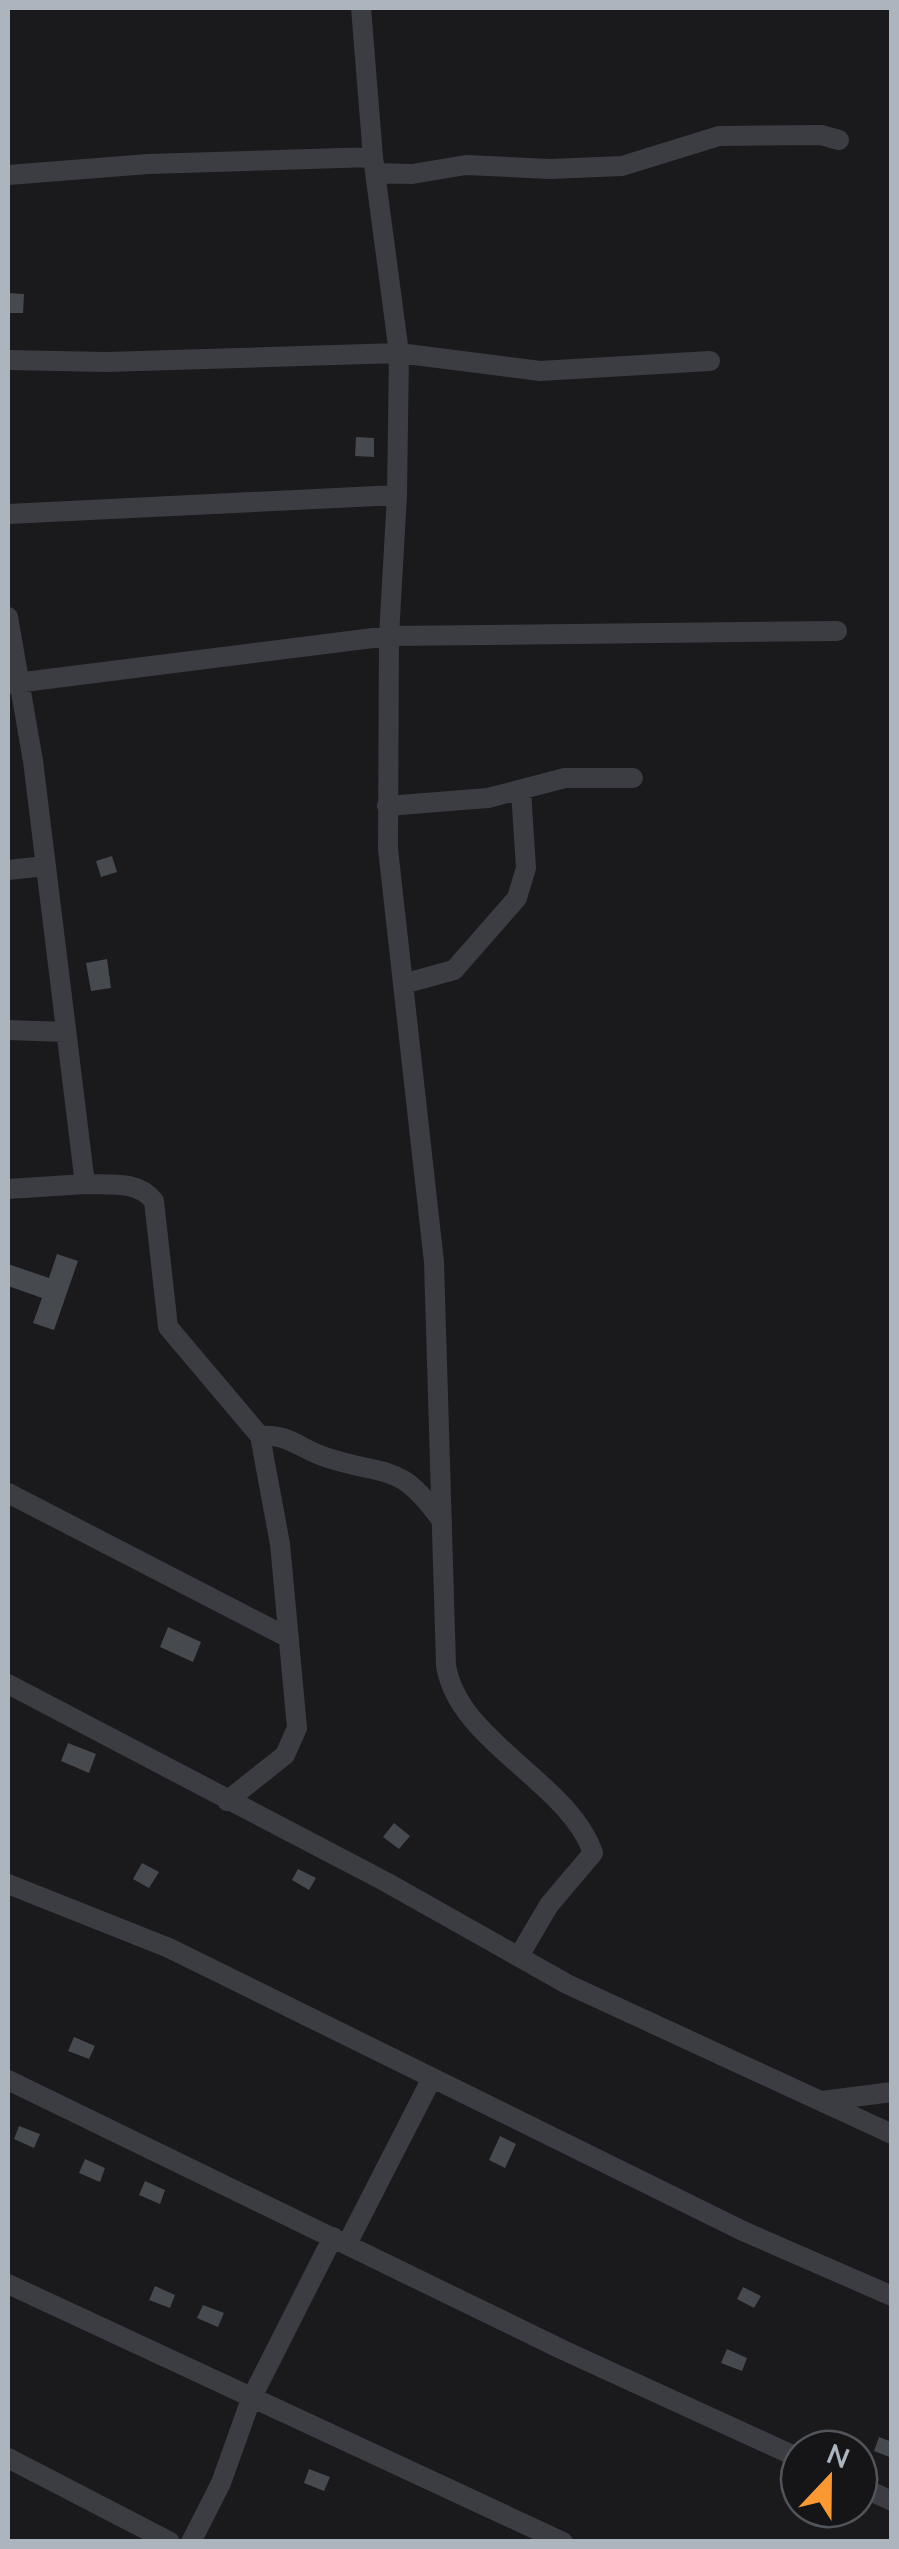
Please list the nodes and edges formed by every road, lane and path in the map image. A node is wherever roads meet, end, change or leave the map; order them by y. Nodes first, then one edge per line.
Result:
1 (361, 8) edge
2 (839, 140) dead end
3 (374, 165) junction
4 (8, 175) edge
5 (399, 353) junction
6 (8, 360) edge
7 (710, 361) dead end
8 (396, 495) junction
9 (8, 514) edge
10 (8, 617) edge
11 (837, 631) dead end
12 (389, 636) junction
13 (14, 684) edge
14 (633, 778) dead end
15 (520, 791) junction
16 (387, 806) junction
17 (45, 866) junction
18 (8, 870) edge
19 (403, 984) junction
20 (8, 1030) edge
21 (66, 1032) junction
22 (85, 1184) junction
23 (8, 1189) edge
24 (260, 1436) junction
25 (441, 1478) junction
26 (411, 1481) junction
27 (8, 1493) edge
28 (442, 1521) junction
29 (289, 1638) junction
30 (8, 1684) edge
31 (227, 1801) junction
32 (8, 1884) edge
33 (519, 1956) junction
34 (432, 2078) junction
35 (8, 2080) edge
36 (892, 2092) edge
37 (820, 2101) junction
38 (892, 2134) edge
39 (340, 2241) junction
40 (8, 2284) edge
41 (892, 2296) edge
42 (251, 2399) junction
43 (779, 2449) edge
44 (8, 2458) edge
45 (170, 2542) edge
46 (191, 2542) edge
47 (563, 2542) edge

1 - 3 street
2 - 3 street
3 - 4 street
3 - 5 street
5 - 6 street
5 - 7 street
5 - 8 street
8 - 9 street
8 - 12 street
10 - 13 street
11 - 12 street
12 - 13 street
12 - 16 street
13 - 17 street
14 - 15 street
15 - 16 street
15 - 19 street
16 - 19 street
17 - 18 street
17 - 21 street
19 - 25 street
20 - 21 street
21 - 22 street
22 - 23 street
22 - 24 street
24 - 26 street
24 - 29 street
25 - 26 street
25 - 28 street
26 - 28 street
27 - 29 street
28 - 33 street
29 - 31 street
30 - 31 street
31 - 33 street
32 - 34 street
33 - 37 street
34 - 39 street
34 - 41 street
35 - 39 street
36 - 37 street
37 - 38 street
39 - 42 street
39 - 43 street
40 - 42 street
42 - 46 street
42 - 47 street
44 - 45 street

